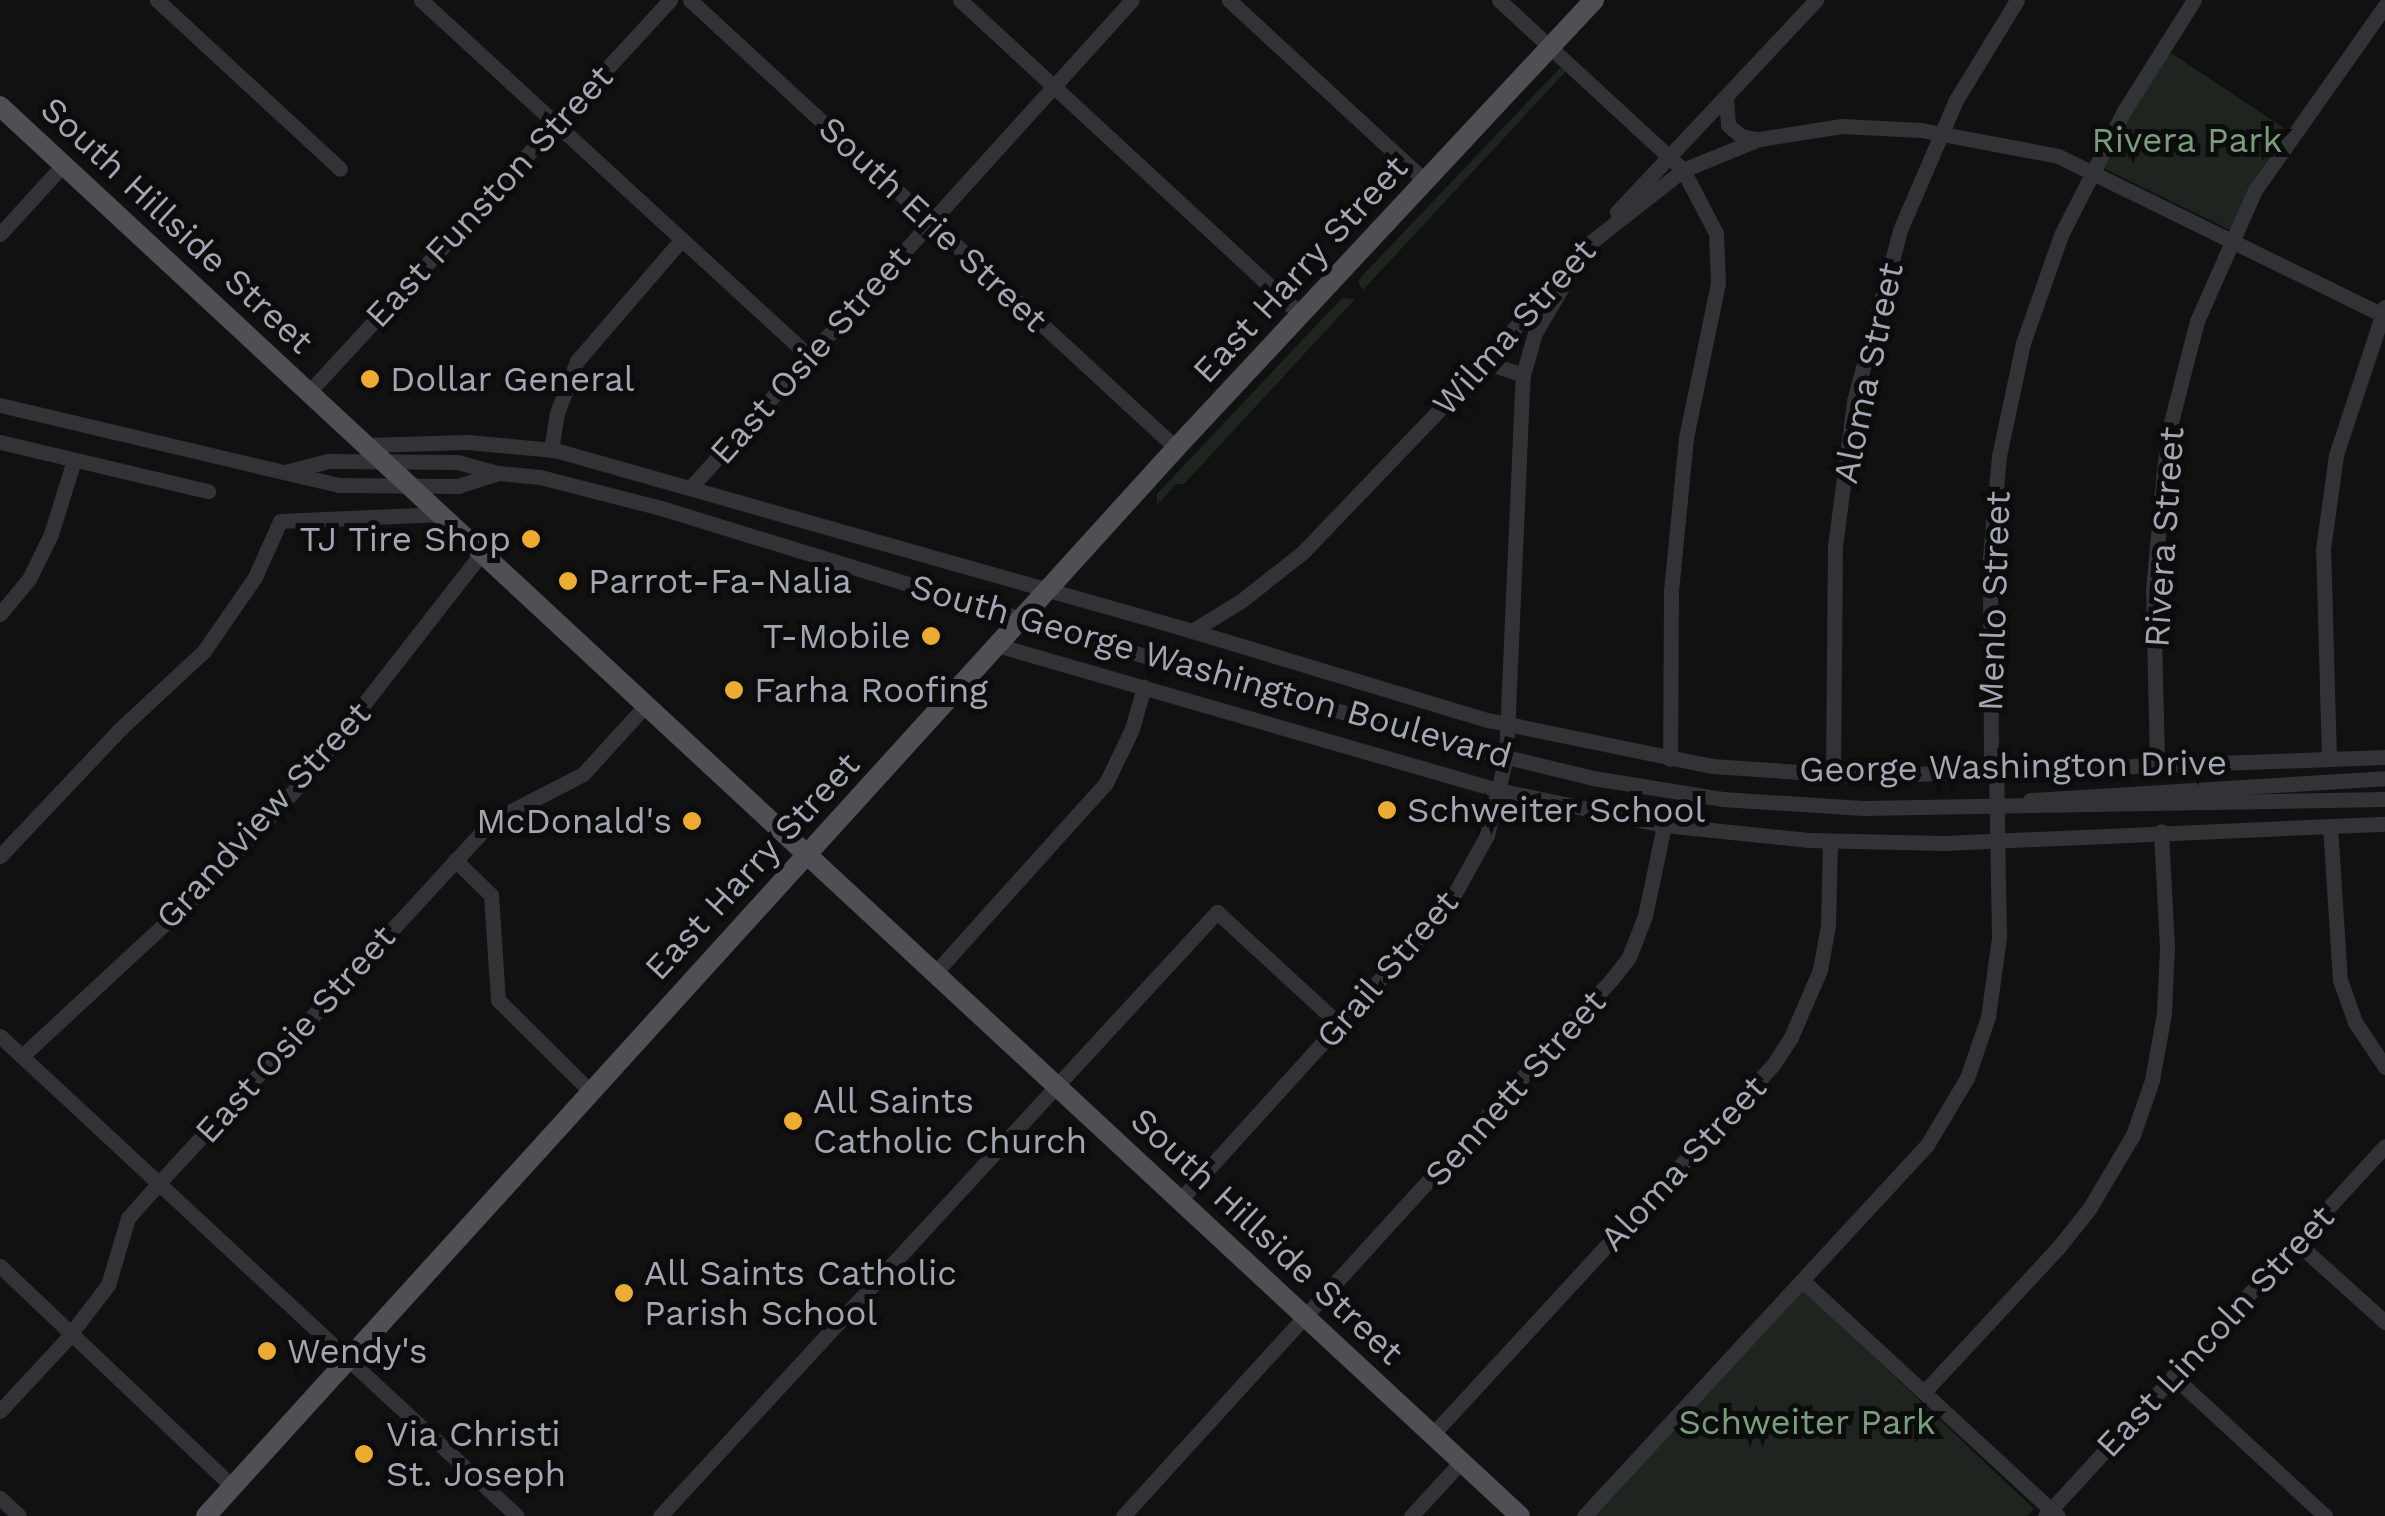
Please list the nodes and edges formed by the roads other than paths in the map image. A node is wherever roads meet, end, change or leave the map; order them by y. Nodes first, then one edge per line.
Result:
1 (157, 0) edge
2 (421, 0) edge
3 (670, 0) edge
4 (690, 0) edge
5 (960, 0) edge
6 (1132, 0) edge
7 (1230, 0) edge
8 (1499, 0) edge
9 (1594, 0) edge
10 (1816, 0) edge
11 (2017, 0) edge
12 (2194, 0) edge
13 (2385, 6) edge
14 (1550, 47) junction
15 (1053, 86) junction
16 (1728, 92) junction
17 (0, 106) edge
18 (555, 124) junction
19 (1942, 134) junction
20 (1759, 139) junction
21 (1668, 156) junction
22 (64, 165) junction
23 (340, 169) dead end
24 (1683, 170) junction
25 (2093, 172) junction
26 (1426, 182) junction
27 (930, 221) junction
28 (0, 234) edge
29 (2233, 238) junction
30 (681, 240) junction
31 (1586, 246) junction
32 (2384, 312) edge
33 (1301, 315) junction
34 (809, 356) junction
35 (1486, 362) junction
36 (1522, 375) junction
37 (309, 392) junction
38 (0, 405) edge
39 (0, 442) edge
40 (366, 444) junction
41 (1176, 448) junction
42 (551, 450) junction
43 (74, 460) junction
44 (386, 462) junction
45 (285, 472) junction
46 (498, 474) junction
47 (411, 486) junction
48 (690, 488) junction
49 (208, 491) dead end
50 (442, 514) junction
51 (481, 554) junction
52 (1049, 592) junction
53 (0, 614) edge
54 (1025, 619) junction
55 (1192, 631) junction
56 (1000, 646) junction
57 (1144, 687) junction
58 (644, 706) junction
59 (1507, 725) junction
60 (1506, 757) junction
61 (2385, 758) edge
62 (1670, 759) junction
63 (2329, 759) junction
64 (2157, 764) junction
65 (1996, 773) junction
66 (1833, 775) junction
67 (2385, 778) edge
68 (1498, 790) junction
69 (2385, 799) edge
70 (1996, 805) junction
71 (2385, 824) edge
72 (1664, 825) junction
73 (2330, 826) junction
74 (2161, 832) junction
75 (1997, 840) junction
76 (1830, 841) junction
77 (0, 856) edge
78 (806, 856) junction
79 (455, 860) junction
80 (934, 974) junction
81 (1340, 1025) junction
82 (0, 1036) edge
83 (22, 1056) junction
84 (2385, 1066) edge
85 (1055, 1085) junction
86 (590, 1090) junction
87 (2385, 1146) edge
88 (158, 1183) junction
89 (1180, 1200) junction
90 (2296, 1242) junction
91 (0, 1266) edge
92 (1803, 1281) junction
93 (1306, 1318) junction
94 (2385, 1322) edge
95 (72, 1332) junction
96 (347, 1357) junction
97 (2173, 1376) junction
98 (1924, 1392) junction
99 (0, 1411) edge
100 (1432, 1435) junction
101 (1462, 1462) junction
102 (232, 1486) junction
103 (0, 1498) edge
104 (2051, 1514) edge
105 (20, 1516) edge
106 (206, 1516) edge
107 (517, 1516) edge
108 (660, 1516) edge
109 (1122, 1516) edge
110 (1411, 1516) edge
111 (1520, 1516) edge
112 (1584, 1516) edge
113 (2325, 1516) edge

1 - 23 street
2 - 18 street
3 - 18 street, East Funston Street
4 - 27 street, South Erie Street
5 - 15 street
6 - 15 street, East Osie Street
7 - 26 street
8 - 14 street
9 - 14 main road, East Harry Street
10 - 16 street, Wilma Street
11 - 19 street, Aloma Street
12 - 25 street, Menlo Street
13 - 29 street, Rivera Street
14 - 21 street
14 - 26 main road, East Harry Street
15 - 27 street, East Osie Street
15 - 33 street
16 - 20 street
16 - 21 street, Wilma Street
17 - 22 main road, South Hillside Street
18 - 30 street
18 - 37 street, East Funston Street
19 - 20 street
19 - 25 street
19 - 66 street, Aloma Street
20 - 24 street
21 - 24 street
21 - 31 street, Wilma Street
22 - 28 street
22 - 37 main road, South Hillside Street
24 - 31 street
24 - 62 street
25 - 29 street
25 - 65 street, Menlo Street
26 - 33 main road, East Harry Street
27 - 34 street, East Osie Street
27 - 41 street, South Erie Street
29 - 32 street
29 - 64 street, Rivera Street
30 - 34 street
30 - 42 street
31 - 35 street, Wilma Street
31 - 36 street, Grail Street
32 - 63 street
33 - 41 main road, East Harry Street
34 - 48 street, East Osie Street
35 - 36 street
35 - 55 street, Wilma Street
36 - 59 street, Grail Street
37 - 40 main road, South Hillside Street
38 - 45 street, South George Washington Boulevard
39 - 43 street
40 - 42 street, George Washington Drive
40 - 44 main road, South Hillside Street
41 - 52 main road, East Harry Street
42 - 48 street, George Washington Drive
43 - 49 street
43 - 53 street
44 - 45 street, South George Washington Boulevard
44 - 46 street, South George Washington Boulevard
44 - 47 main road, South Hillside Street
45 - 47 street, South George Washington Boulevard
46 - 47 street, South George Washington Boulevard
46 - 54 street, South George Washington Boulevard
47 - 50 main road, South Hillside Street
48 - 52 street, George Washington Drive
50 - 51 main road, South Hillside Street
50 - 77 street
51 - 58 main road, South Hillside Street
51 - 83 street, Grandview Street
52 - 54 main road, East Harry Street
52 - 55 street, George Washington Drive
54 - 56 main road, East Harry Street
54 - 60 street, South George Washington Boulevard
55 - 59 street, George Washington Drive
56 - 57 street, George Washington Drive
56 - 78 main road, East Harry Street
57 - 68 street, George Washington Drive
57 - 80 street
58 - 78 main road, South Hillside Street
58 - 79 street, East Osie Street
59 - 60 street, Grail Street
59 - 62 street, George Washington Drive
60 - 68 street, Grail Street
60 - 70 street, South George Washington Boulevard
61 - 63 street, George Washington Drive
62 - 66 street, George Washington Drive
63 - 64 street, George Washington Drive
64 - 65 street, George Washington Drive
65 - 66 street, George Washington Drive
65 - 70 street, Menlo Street
67 - 70 street, South George Washington Boulevard
68 - 72 street, George Washington Drive
68 - 81 street, Grail Street
69 - 70 street, South George Washington Boulevard
70 - 75 street, Menlo Street
71 - 73 street, George Washington Drive
72 - 76 street, George Washington Drive
72 - 93 street, Sennett Street
73 - 74 street, George Washington Drive
73 - 84 street
74 - 75 street, George Washington Drive
74 - 98 street
75 - 76 street, George Washington Drive
75 - 92 street, Menlo Street
76 - 100 street, Aloma Street
78 - 80 main road, South Hillside Street
78 - 86 main road, East Harry Street
79 - 86 street
79 - 88 street, East Osie Street
80 - 85 main road, South Hillside Street
81 - 85 street
81 - 89 street, Grail Street
82 - 83 street
83 - 88 street
85 - 89 main road, South Hillside Street
85 - 108 street
86 - 96 main road, East Harry Street
87 - 90 street, East Lincoln Street
88 - 95 street, East Osie Street
88 - 96 street
89 - 93 main road, South Hillside Street
90 - 94 street
90 - 97 street, East Lincoln Street
91 - 95 street
92 - 98 street
92 - 112 street, Menlo Street
93 - 100 main road, South Hillside Street
93 - 109 street, Sennett Street
95 - 99 street, East Osie Street
95 - 102 street
96 - 102 main road, East Harry Street
96 - 107 street
97 - 104 street, East Lincoln Street
97 - 113 street
98 - 104 street
100 - 101 main road, South Hillside Street
101 - 110 street
101 - 111 main road, South Hillside Street
102 - 106 main road, East Harry Street
103 - 105 street

